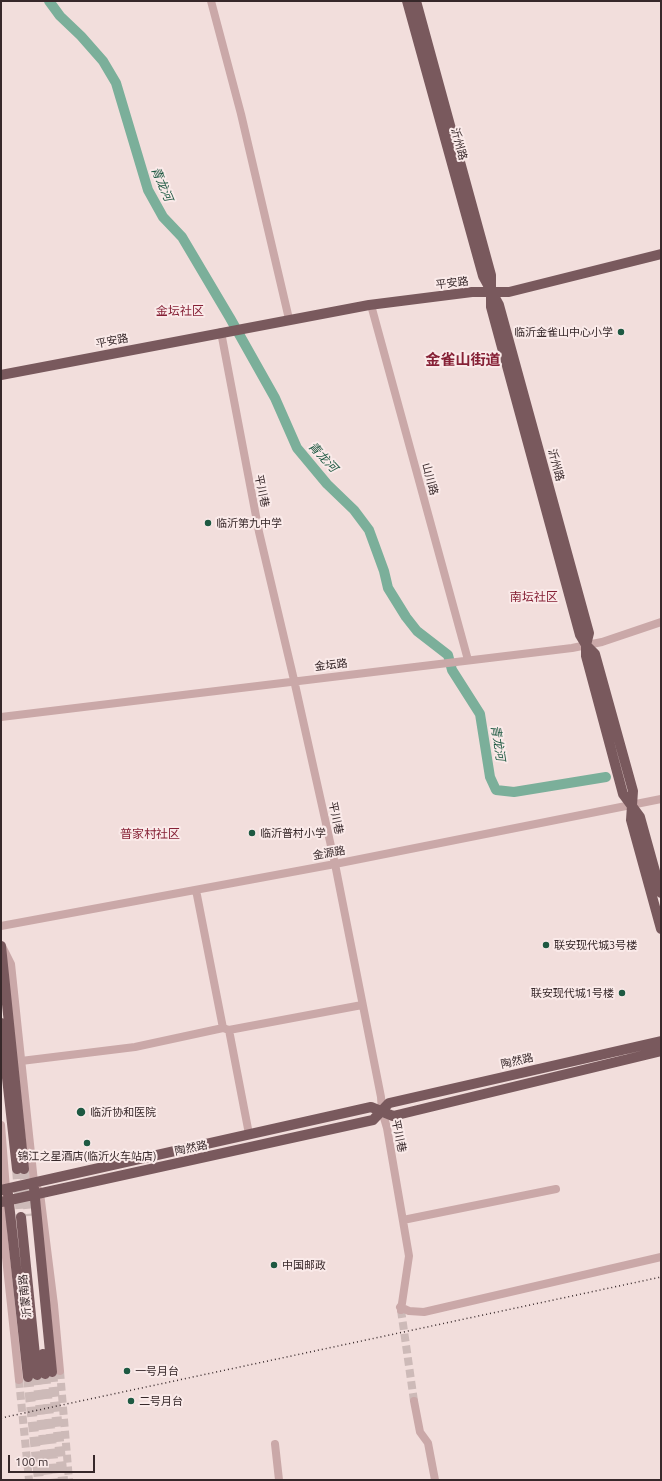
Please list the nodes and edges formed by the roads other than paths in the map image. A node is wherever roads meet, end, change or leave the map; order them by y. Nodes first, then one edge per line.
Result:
1 (211, 1) edge
2 (407, 1) edge
3 (416, 1) edge
4 (661, 254) edge
5 (492, 292) junction
6 (371, 305) junction
7 (289, 319) junction
8 (225, 331) junction
9 (1, 375) edge
10 (661, 622) edge
11 (586, 645) junction
12 (468, 660) junction
13 (294, 680) junction
14 (1, 717) edge
15 (661, 800) edge
16 (632, 806) junction
17 (335, 864) junction
18 (196, 890) junction
19 (661, 892) edge
20 (1, 926) edge
21 (661, 929) edge
22 (1, 945) edge
23 (362, 1004) junction
24 (1, 1023) edge
25 (226, 1029) junction
26 (661, 1041) edge
27 (661, 1051) edge
28 (20, 1061) junction
29 (382, 1111) junction
30 (1, 1125) edge
31 (249, 1134) junction
32 (34, 1182) junction
33 (4, 1189) edge
34 (556, 1189) dead end
35 (37, 1194) junction
36 (4, 1201) edge
37 (25, 1217) tunnel mouth
38 (403, 1220) junction
39 (661, 1257) edge
40 (40, 1375) junction
41 (414, 1401) tunnel mouth
42 (275, 1444) dead end
43 (279, 1480) edge
44 (435, 1480) edge

1 - 7 street
2 - 5 main road, 沂州路
3 - 5 main road, 沂州路
4 - 5 main road, 平安路
5 - 6 main road, 平安路
5 - 11 main road, 沂州路
6 - 7 main road, 平安路
6 - 12 street, 山川路
7 - 8 main road, 平安路
8 - 9 main road, 平安路
8 - 13 street, 平川巷
10 - 11 street, 金坛路
11 - 12 street, 金坛路
11 - 16 main road, 沂州路
12 - 13 street, 金坛路
13 - 14 street, 金坛路
13 - 17 street, 平川巷
15 - 16 street, 金源路
16 - 17 street, 金源路
16 - 19 main road, 沂州路
16 - 21 main road, 沂州路
17 - 18 street, 金源路
17 - 23 street, 平川巷
18 - 20 street, 金源路
18 - 25 street
22 - 24 main road
22 - 28 street
23 - 25 street
23 - 29 street, 平川巷
25 - 28 street
25 - 31 street
26 - 29 main road, 陶然路
27 - 29 main road, 陶然路
28 - 32 street
29 - 31 main road, 陶然路
29 - 35 main road, 陶然路
29 - 38 street, 平川巷
30 - 33 street
31 - 32 main road, 陶然路
32 - 33 main road, 陶然路
32 - 35 main road
33 - 36 main road
34 - 38 street
35 - 36 main road, 陶然路
35 - 40 main road
36 - 40 main road
37 - 40 main road, 沂蒙南路
38 - 39 street, 平川巷
41 - 44 street
42 - 43 street

